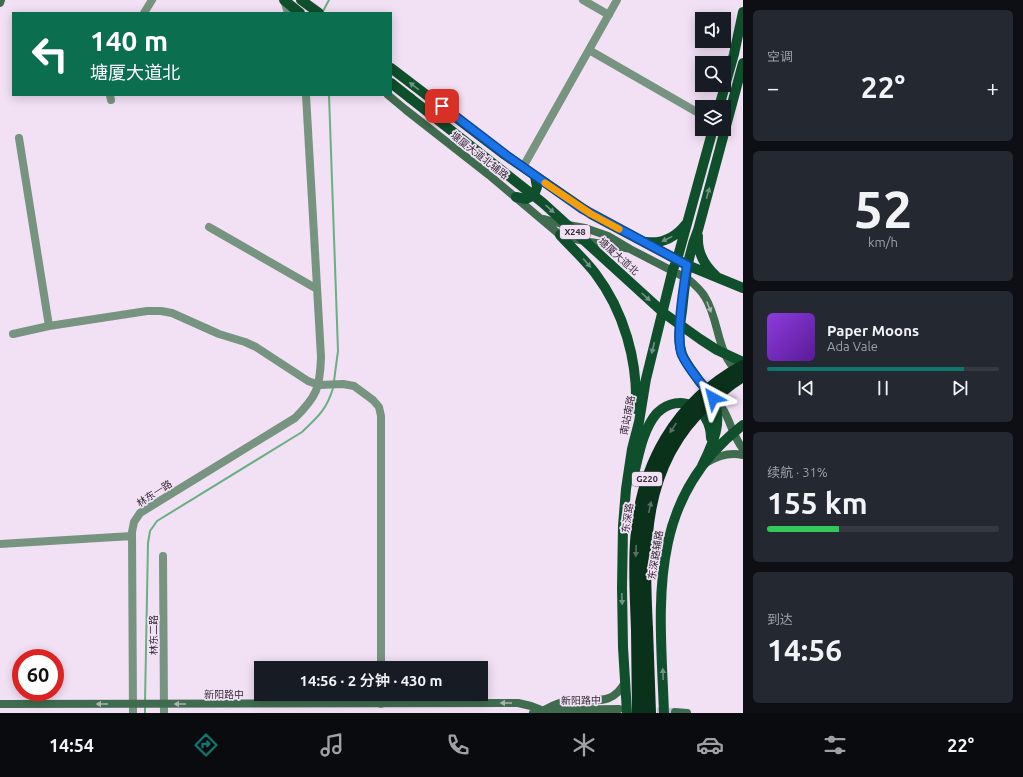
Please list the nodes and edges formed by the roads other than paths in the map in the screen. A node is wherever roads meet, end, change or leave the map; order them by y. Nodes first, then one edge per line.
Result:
1 (1, 0) edge
2 (152, 0) edge
3 (284, 0) edge
4 (301, 0) edge
5 (583, 0) edge
6 (617, 0) edge
7 (0, 3) edge
8 (317, 11) edge
9 (145, 12) edge
10 (288, 12) edge
11 (299, 12) edge
12 (743, 12) edge
13 (609, 15) junction
14 (589, 50) junction
15 (743, 63) edge
16 (392, 69) edge
17 (392, 84) edge
18 (306, 96) edge
19 (389, 96) edge
20 (721, 100) edge
21 (695, 112) edge
22 (711, 136) edge
23 (19, 138) dead end
24 (522, 167) junction
25 (535, 176) junction
26 (516, 197) junction
27 (540, 217) junction
28 (688, 220) junction
29 (209, 227) dead end
30 (698, 230) junction
31 (560, 235) junction
32 (640, 240) junction
33 (630, 249) junction
34 (677, 260) junction
35 (687, 265) junction
36 (672, 270) junction
37 (685, 277) junction
38 (719, 279) junction
39 (743, 288) edge
40 (317, 289) junction
41 (49, 326) junction
42 (13, 334) dead end
43 (743, 362) edge
44 (743, 366) edge
45 (743, 376) edge
46 (319, 384) junction
47 (713, 398) junction
48 (743, 425) edge
49 (733, 433) junction
50 (710, 448) junction
51 (632, 449) junction
52 (743, 449) edge
53 (743, 455) edge
54 (702, 466) junction
55 (623, 526) junction
56 (132, 536) junction
57 (0, 544) edge
58 (163, 556) dead end
59 (642, 629) junction
60 (381, 661) edge
61 (626, 682) junction
62 (0, 704) edge
63 (137, 704) junction
64 (161, 704) junction
65 (381, 704) joint
66 (623, 711) edge
67 (546, 712) edge
68 (675, 712) edge
69 (133, 713) edge
70 (164, 713) edge
71 (533, 713) edge
72 (638, 713) edge
73 (650, 713) edge
74 (664, 713) edge
75 (688, 713) edge

1 - 7 main road
2 - 9 street
3 - 10 street
3 - 11 main road
4 - 8 main road
5 - 13 street
6 - 13 street
12 - 20 main road
13 - 14 street
14 - 21 street
14 - 24 street
30 -> 15 main road
24 -> 16 main road, 塘厦大道北 / X248
17 -> 43 main road, 塘厦大道北 / X248, bridge
18 - 40 street
19 - 26 main road, 塘厦大道北辅路
22 - 28 main road, 南站南路
23 - 41 street
24 - 25 main road, 塘厦大道北 / X248
25 - 26 main road
25 - 32 main road, 塘厦大道北 / X248
26 - 27 main road, 塘厦大道北辅路
27 - 31 main road, 塘厦大道北辅路
27 - 33 main road, 塘厦大道北辅路
28 -> 32 main road
28 - 34 main road, 南站南路
29 - 40 street
30 - 35 main road
30 - 38 main road
31 - 33 main road, 塘厦大道北辅路
31 -> 51 main road
32 - 34 main road, 塘厦大道北 / X248
33 - 36 main road, 塘厦大道北辅路
34 - 35 main road, 塘厦大道北 / X248
34 - 36 main road, 南站南路
35 - 37 main road
35 - 38 main road, 塘厦大道北 / X248
36 - 37 main road, 塘厦大道北辅路
36 -> 51 main road, 南站南路
37 -> 45 main road, 塘厦大道北辅路
37 - 47 main road
38 - 39 main road, 塘厦大道北 / X248
40 - 46 street
41 - 42 street
41 - 46 street
44 -> 59 highway, 东深路 / G220, bridge
59 -> 45 highway, 东深路 / G220, bridge
46 - 56 street, 林东一路
46 - 60 street
47 - 49 main road
47 - 50 main road
48 - 49 main road, 东深路辅路
49 - 52 main road
49 - 54 main road, 东深路辅路
50 - 54 main road
50 - 55 main road
51 - 55 main road, 南站南路
53 - 54 main road
74 -> 54 main road, 东深路辅路
55 -> 61 main road, 南站南路
56 - 57 street
56 - 63 street, 林东一路
58 - 64 street, 林东二路
59 - 72 highway, 东深路 / G220
59 - 73 highway, 东深路 / G220
61 - 66 main road, 南站南路
61 - 67 main road
63 -> 62 main road, 新阳路中
63 - 64 main road, 新阳路中
63 - 69 street, 林东一路
65 -> 64 main road, 新阳路中
64 - 70 street, 林东二路
67 -> 65 main road, 新阳路中
66 - 67 main road, 新阳路中
67 - 71 main road, 新阳路中
68 - 75 main road

